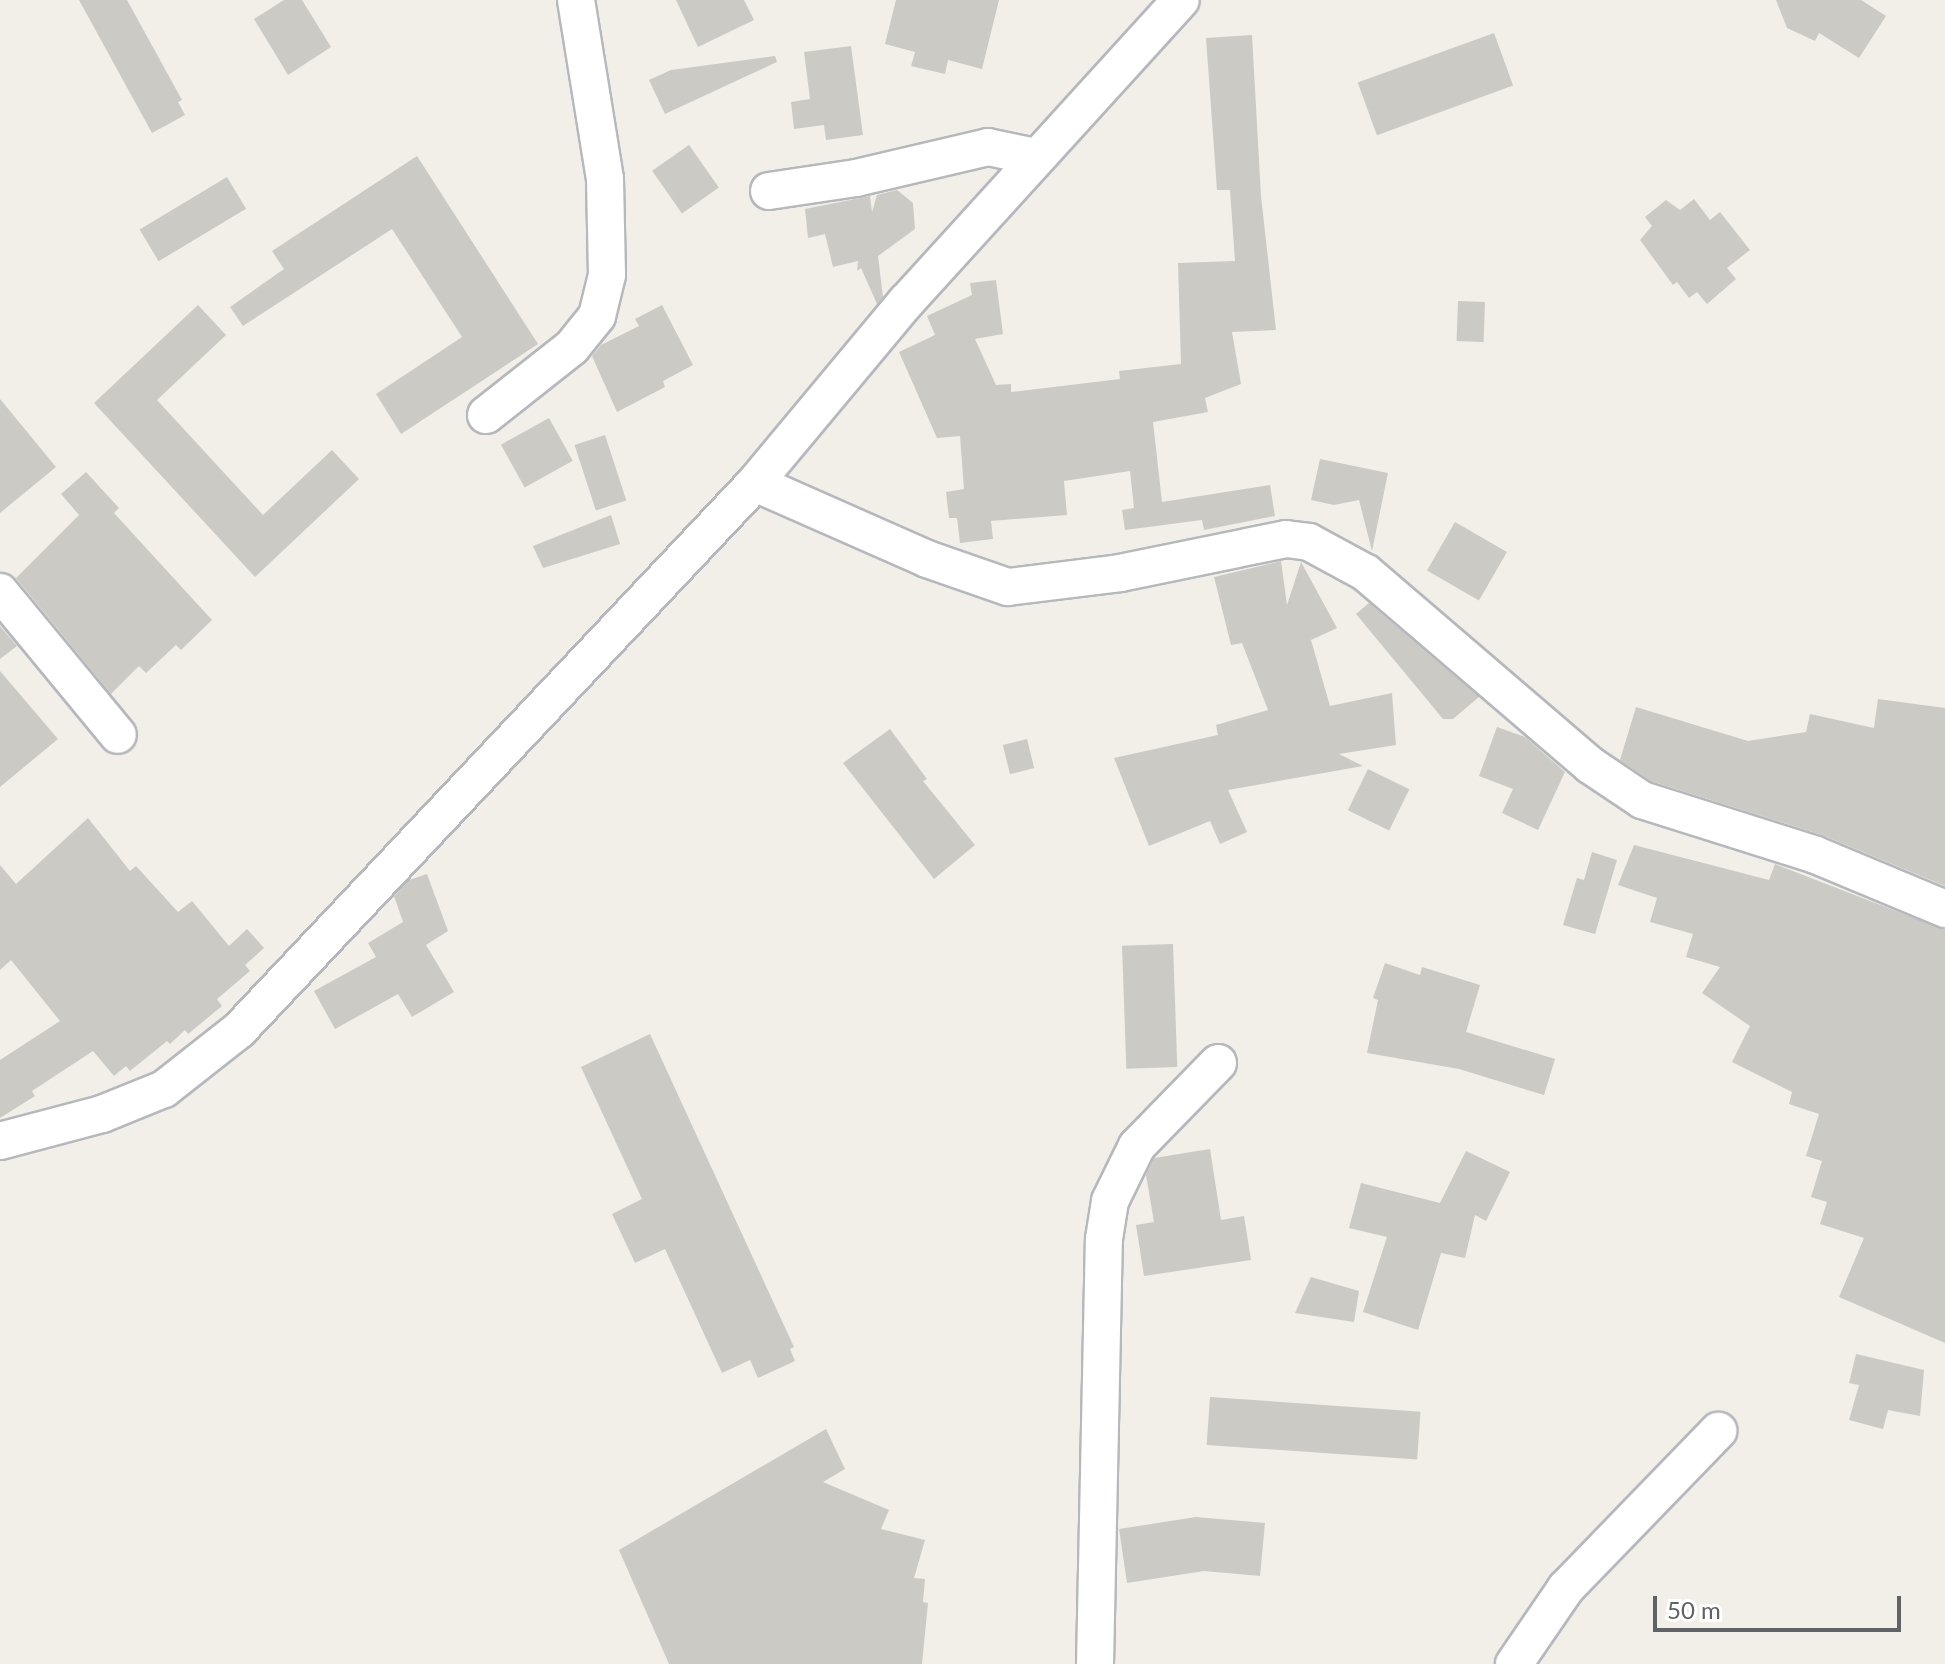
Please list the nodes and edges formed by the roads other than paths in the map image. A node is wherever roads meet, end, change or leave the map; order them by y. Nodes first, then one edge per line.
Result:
1 (576, 0) edge
2 (1175, 3) edge
3 (1036, 157) junction
4 (769, 191) dead end
5 (486, 415) dead end
6 (755, 483) junction
7 (0, 592) edge
8 (118, 735) dead end
9 (1945, 909) edge
10 (1218, 1063) dead end
11 (0, 1141) edge
12 (1718, 1431) dead end
13 (1095, 1664) edge
14 (1514, 1664) edge

1 - 5 street
2 - 3 street
3 - 4 street
3 - 6 street
6 - 9 street
6 - 11 street
7 - 8 street
10 - 13 street
12 - 14 street

